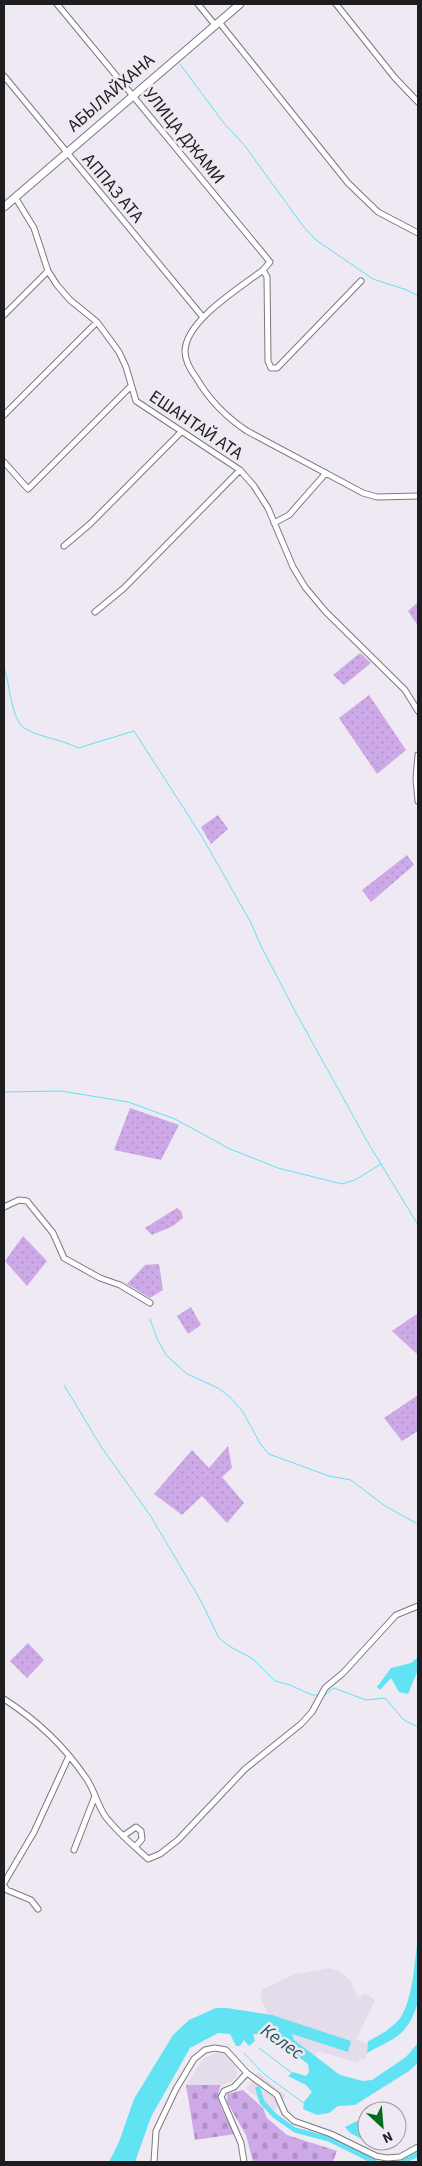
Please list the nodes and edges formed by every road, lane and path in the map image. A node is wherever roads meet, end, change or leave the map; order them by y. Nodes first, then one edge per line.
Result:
1 (56, 4) edge
2 (198, 4) edge
3 (240, 4) edge
4 (336, 4) edge
5 (217, 23) junction
6 (4, 76) edge
7 (132, 95) junction
8 (418, 102) edge
9 (66, 152) junction
10 (15, 197) junction
11 (4, 205) edge
12 (418, 233) edge
13 (263, 270) junction
14 (48, 272) junction
15 (362, 281) dead end
16 (4, 315) edge
17 (202, 316) junction
18 (97, 322) junction
19 (130, 387) junction
20 (4, 415) edge
21 (182, 432) junction
22 (4, 462) edge
23 (240, 470) junction
24 (326, 473) junction
25 (418, 496) edge
26 (274, 523) junction
27 (64, 546) dead end
28 (95, 612) dead end
29 (418, 712) edge
30 (418, 755) edge
31 (418, 800) edge
32 (4, 1207) edge
33 (150, 1303) dead end
34 (418, 1606) edge
35 (4, 1699) edge
36 (69, 1756) junction
37 (95, 1796) junction
38 (123, 1836) junction
39 (135, 1847) junction
40 (74, 1850) dead end
41 (4, 1885) edge
42 (38, 1909) dead end
43 (247, 2073) junction
44 (418, 2146) edge
45 (154, 2162) edge
46 (244, 2162) edge

1 - 7 street, УЛИЦА ДЖАМИ
2 - 5 street
3 - 5 main road, АБЫЛАЙХАНА
4 - 8 street
5 - 7 main road, АБЫЛАЙХАНА
5 - 12 street
6 - 9 street, АППАЗ АТА
7 - 9 main road, АБЫЛАЙХАНА
7 - 13 street, УЛИЦА ДЖАМИ
9 - 10 main road, АБЫЛАЙХАНА
9 - 17 street, АППАЗ АТА
10 - 11 main road, АБЫЛАЙХАНА
10 - 14 street, ЕШАНТАЙ АТА
13 - 15 street
13 - 17 street
14 - 16 street
14 - 18 street, ЕШАНТАЙ АТА
17 - 24 street
18 - 19 street, ЕШАНТАЙ АТА
18 - 20 street
19 - 21 street, ЕШАНТАЙ АТА
19 - 22 street
21 - 23 street, ЕШАНТАЙ АТА
21 - 27 street
23 - 26 street, ЕШАНТАЙ АТА
23 - 28 street
24 - 25 street
24 - 26 street
26 - 29 street, ЕШАНТАЙ АТА
30 - 31 street
32 - 33 street
34 - 39 street
35 - 36 street
36 - 37 street
36 - 41 street
37 - 38 street
37 - 40 street
38 - 39 street
38 - 39 street
41 - 42 street
43 - 44 street
43 - 45 street
43 - 46 street

